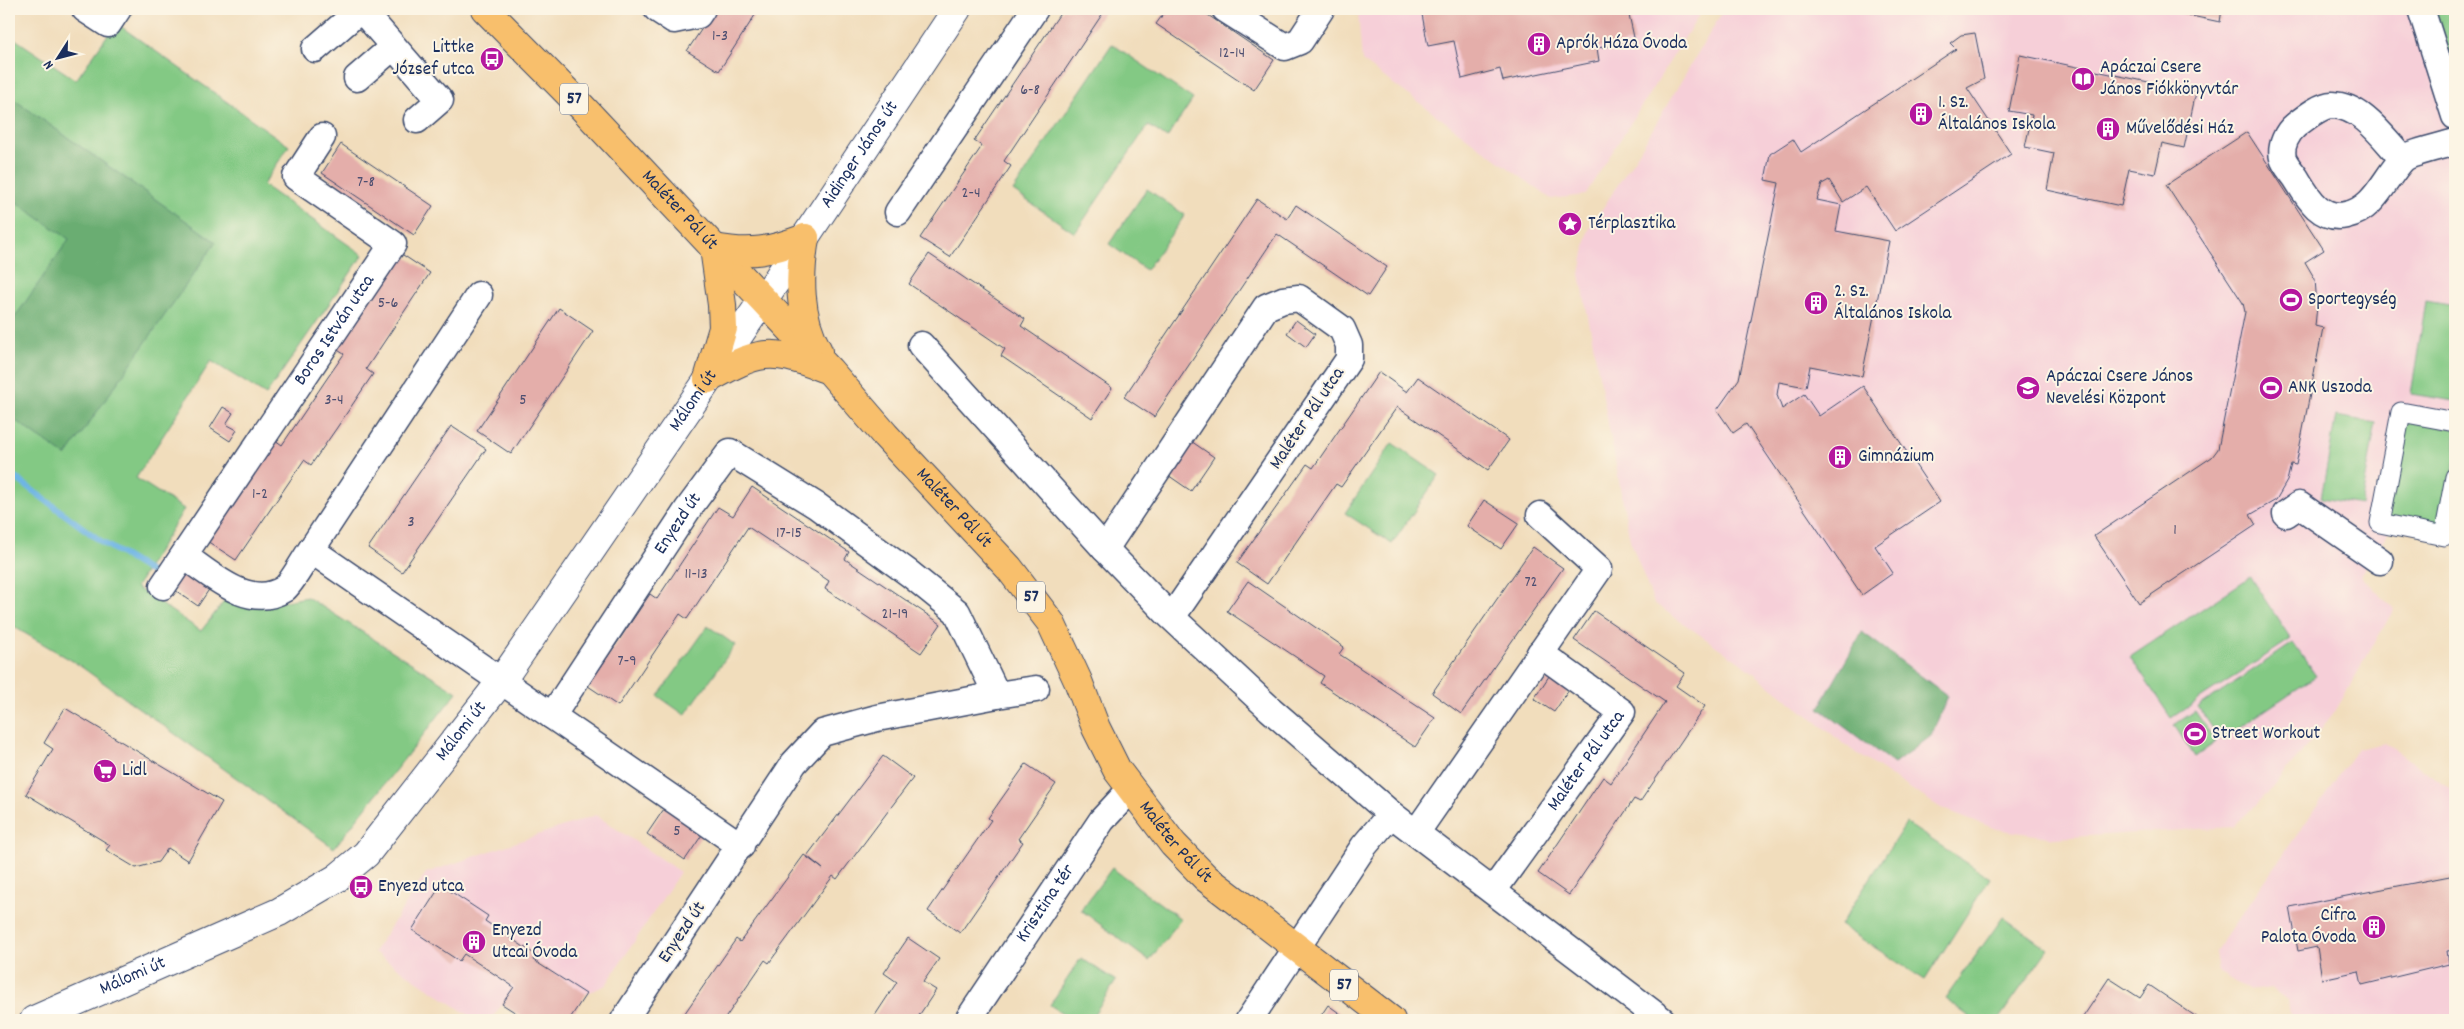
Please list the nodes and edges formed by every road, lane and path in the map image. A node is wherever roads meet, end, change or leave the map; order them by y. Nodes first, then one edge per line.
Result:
1 (85, 9) edge
2 (118, 9) edge
3 (361, 9) edge
4 (485, 9) edge
5 (657, 9) edge
6 (702, 9) edge
7 (957, 9) edge
8 (1035, 9) edge
9 (1225, 9) edge
10 (1321, 9) edge
11 (2421, 9) edge
12 (394, 47) junction
13 (315, 49) dead end
14 (357, 78) dead end
15 (2455, 116) edge
16 (417, 120) dead end
17 (322, 137) dead end
18 (2455, 142) edge
19 (2403, 159) junction
20 (898, 212) dead end
21 (805, 238) junction
22 (714, 248) junction
23 (479, 295) dead end
24 (763, 300) junction
25 (922, 345) dead end
26 (829, 370) junction
27 (708, 379) junction
28 (2455, 422) edge
29 (2455, 477) edge
30 (2286, 514) dead end
31 (1540, 515) dead end
32 (1106, 549) junction
33 (311, 550) junction
34 (184, 556) junction
35 (2380, 561) dead end
36 (163, 586) dead end
37 (1172, 618) junction
38 (1540, 653) junction
39 (502, 680) junction
40 (1036, 689) dead end
41 (997, 696) junction
42 (552, 716) junction
43 (1130, 790) junction
44 (1391, 814) junction
45 (1416, 832) junction
46 (741, 846) junction
47 (1493, 891) junction
48 (1297, 949) junction
49 (34, 1020) edge
50 (624, 1020) edge
51 (968, 1020) edge
52 (1249, 1020) edge
53 (1392, 1020) edge
54 (1662, 1020) edge

1 - 2 street
3 - 12 street
3 - 13 street
4 - 22 main road, Maléter Pál út / 57
5 - 6 street
7 - 21 street, Aidinger János út
8 - 20 street
9 - 10 street
11 - 15 street
12 - 14 street
12 - 16 street
17 - 34 street, Boros István utca
18 - 19 street
19 - 19 street
21 - 22 main road
21 - 24 street, Aidinger János út
21 - 26 main road
22 - 24 main road, Maléter Pál út / 57
22 - 27 main road
23 - 33 street
24 - 26 main road, Maléter Pál út / 57
24 - 27 street, Málomi út
25 - 32 street
26 - 27 main road
26 - 43 main road, Maléter Pál út / 57
27 - 39 street, Málomi út
28 - 29 street
30 - 35 street
31 - 38 street
32 - 37 street
32 - 37 street, Maléter Pál utca
33 - 34 street
33 - 39 street
34 - 36 street, Boros István utca
37 - 44 street
38 - 45 street
38 - 47 street, Maléter Pál utca
39 - 42 street
39 - 49 street, Málomi út
40 - 41 street, Enyezd út
41 - 42 street, Enyezd út
41 - 46 street, Enyezd út
42 - 46 street
43 - 48 main road, Maléter Pál út / 57
43 - 51 street, Krisztina tér
44 - 45 street
44 - 48 street
45 - 47 street
46 - 50 street, Enyezd út
47 - 54 street
48 - 52 street
48 - 53 main road, Maléter Pál út / 57

